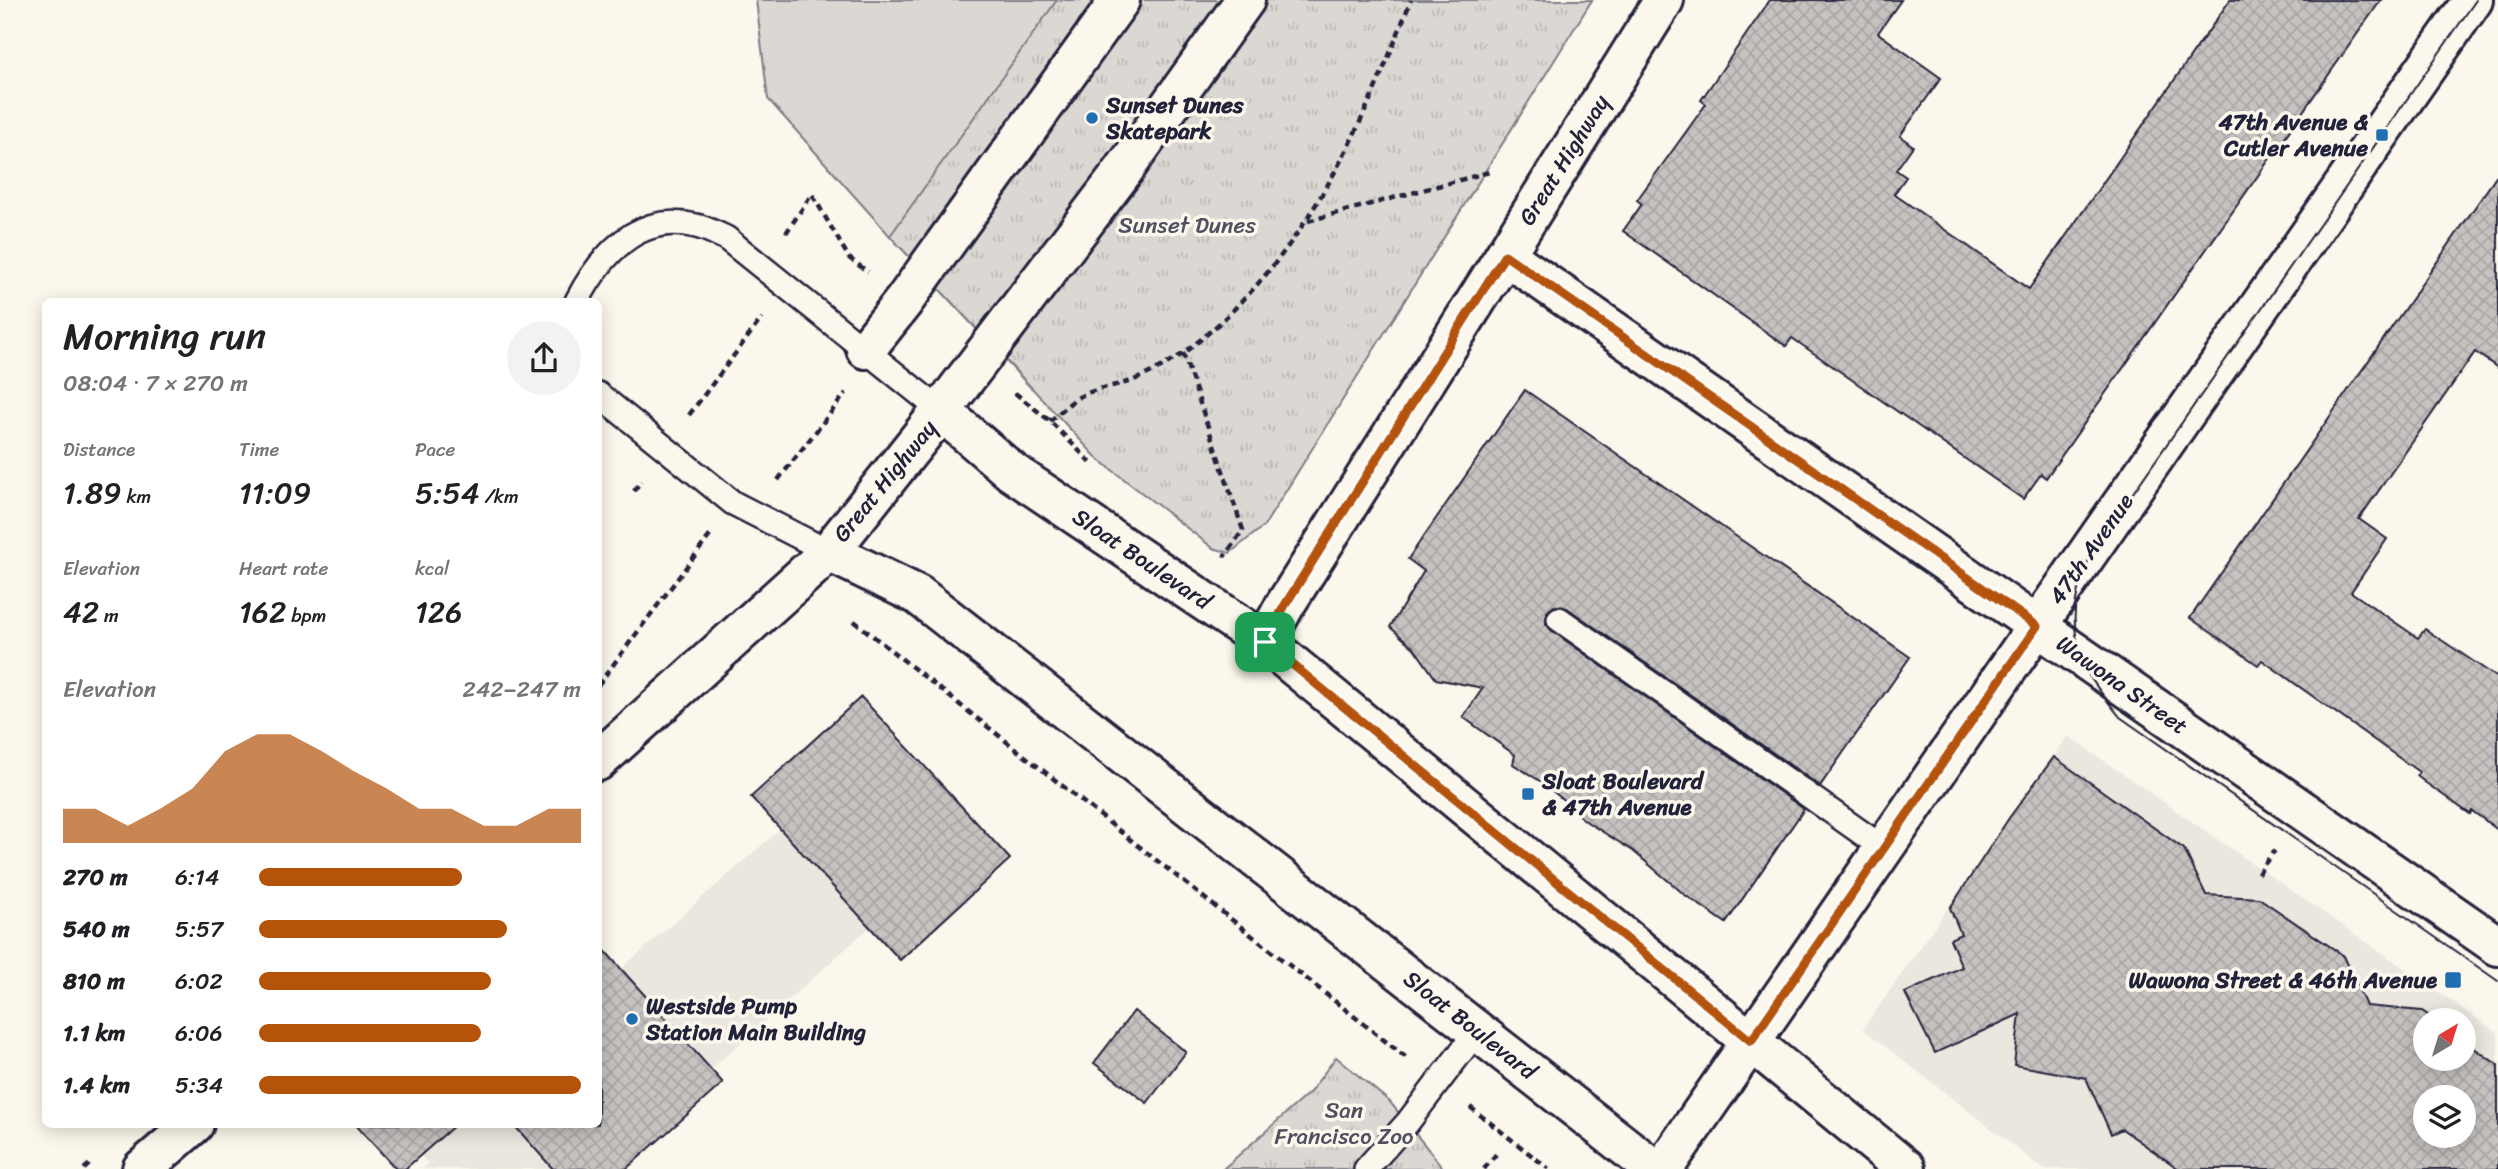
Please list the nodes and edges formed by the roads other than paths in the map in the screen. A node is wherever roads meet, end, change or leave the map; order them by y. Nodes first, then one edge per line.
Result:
1 (1120, 0) edge
2 (1245, 0) edge
3 (1664, 0) edge
4 (2473, 0) edge
5 (1505, 255) junction
6 (579, 298) edge
7 (866, 349) junction
8 (602, 397) edge
9 (941, 411) junction
10 (829, 552) junction
11 (1559, 619) dead end
12 (2037, 626) junction
13 (1265, 642) junction
14 (602, 757) edge
15 (1883, 848) junction
16 (2498, 946) edge
17 (1477, 1031) junction
18 (1751, 1041) junction
19 (189, 1128) edge
20 (142, 1169) edge
21 (1366, 1169) edge
22 (1654, 1169) edge
23 (1663, 1169) edge
24 (1906, 1169) edge

1 - 7 street
2 - 9 street
3 - 5 street, Great Highway
4 - 12 street, 47th Avenue
5 - 12 street, Wawona Street
5 - 13 street, Great Highway
6 - 7 lane, Sloat Boulevard
7 - 9 lane, Sloat Boulevard
8 - 10 lane, Sloat Boulevard
9 - 10 street, Great Highway
9 - 13 street, Sloat Boulevard
10 - 14 street, Great Highway
10 - 17 street, Sloat Boulevard
11 - 15 lane
12 - 15 street, 47th Avenue
12 - 16 street, Wawona Street
13 - 18 street, Sloat Boulevard
15 - 18 street, 47th Avenue
17 - 21 lane
17 - 22 street, Sloat Boulevard
18 - 23 street, 47th Avenue
18 - 24 street, Sloat Boulevard
19 - 20 street

